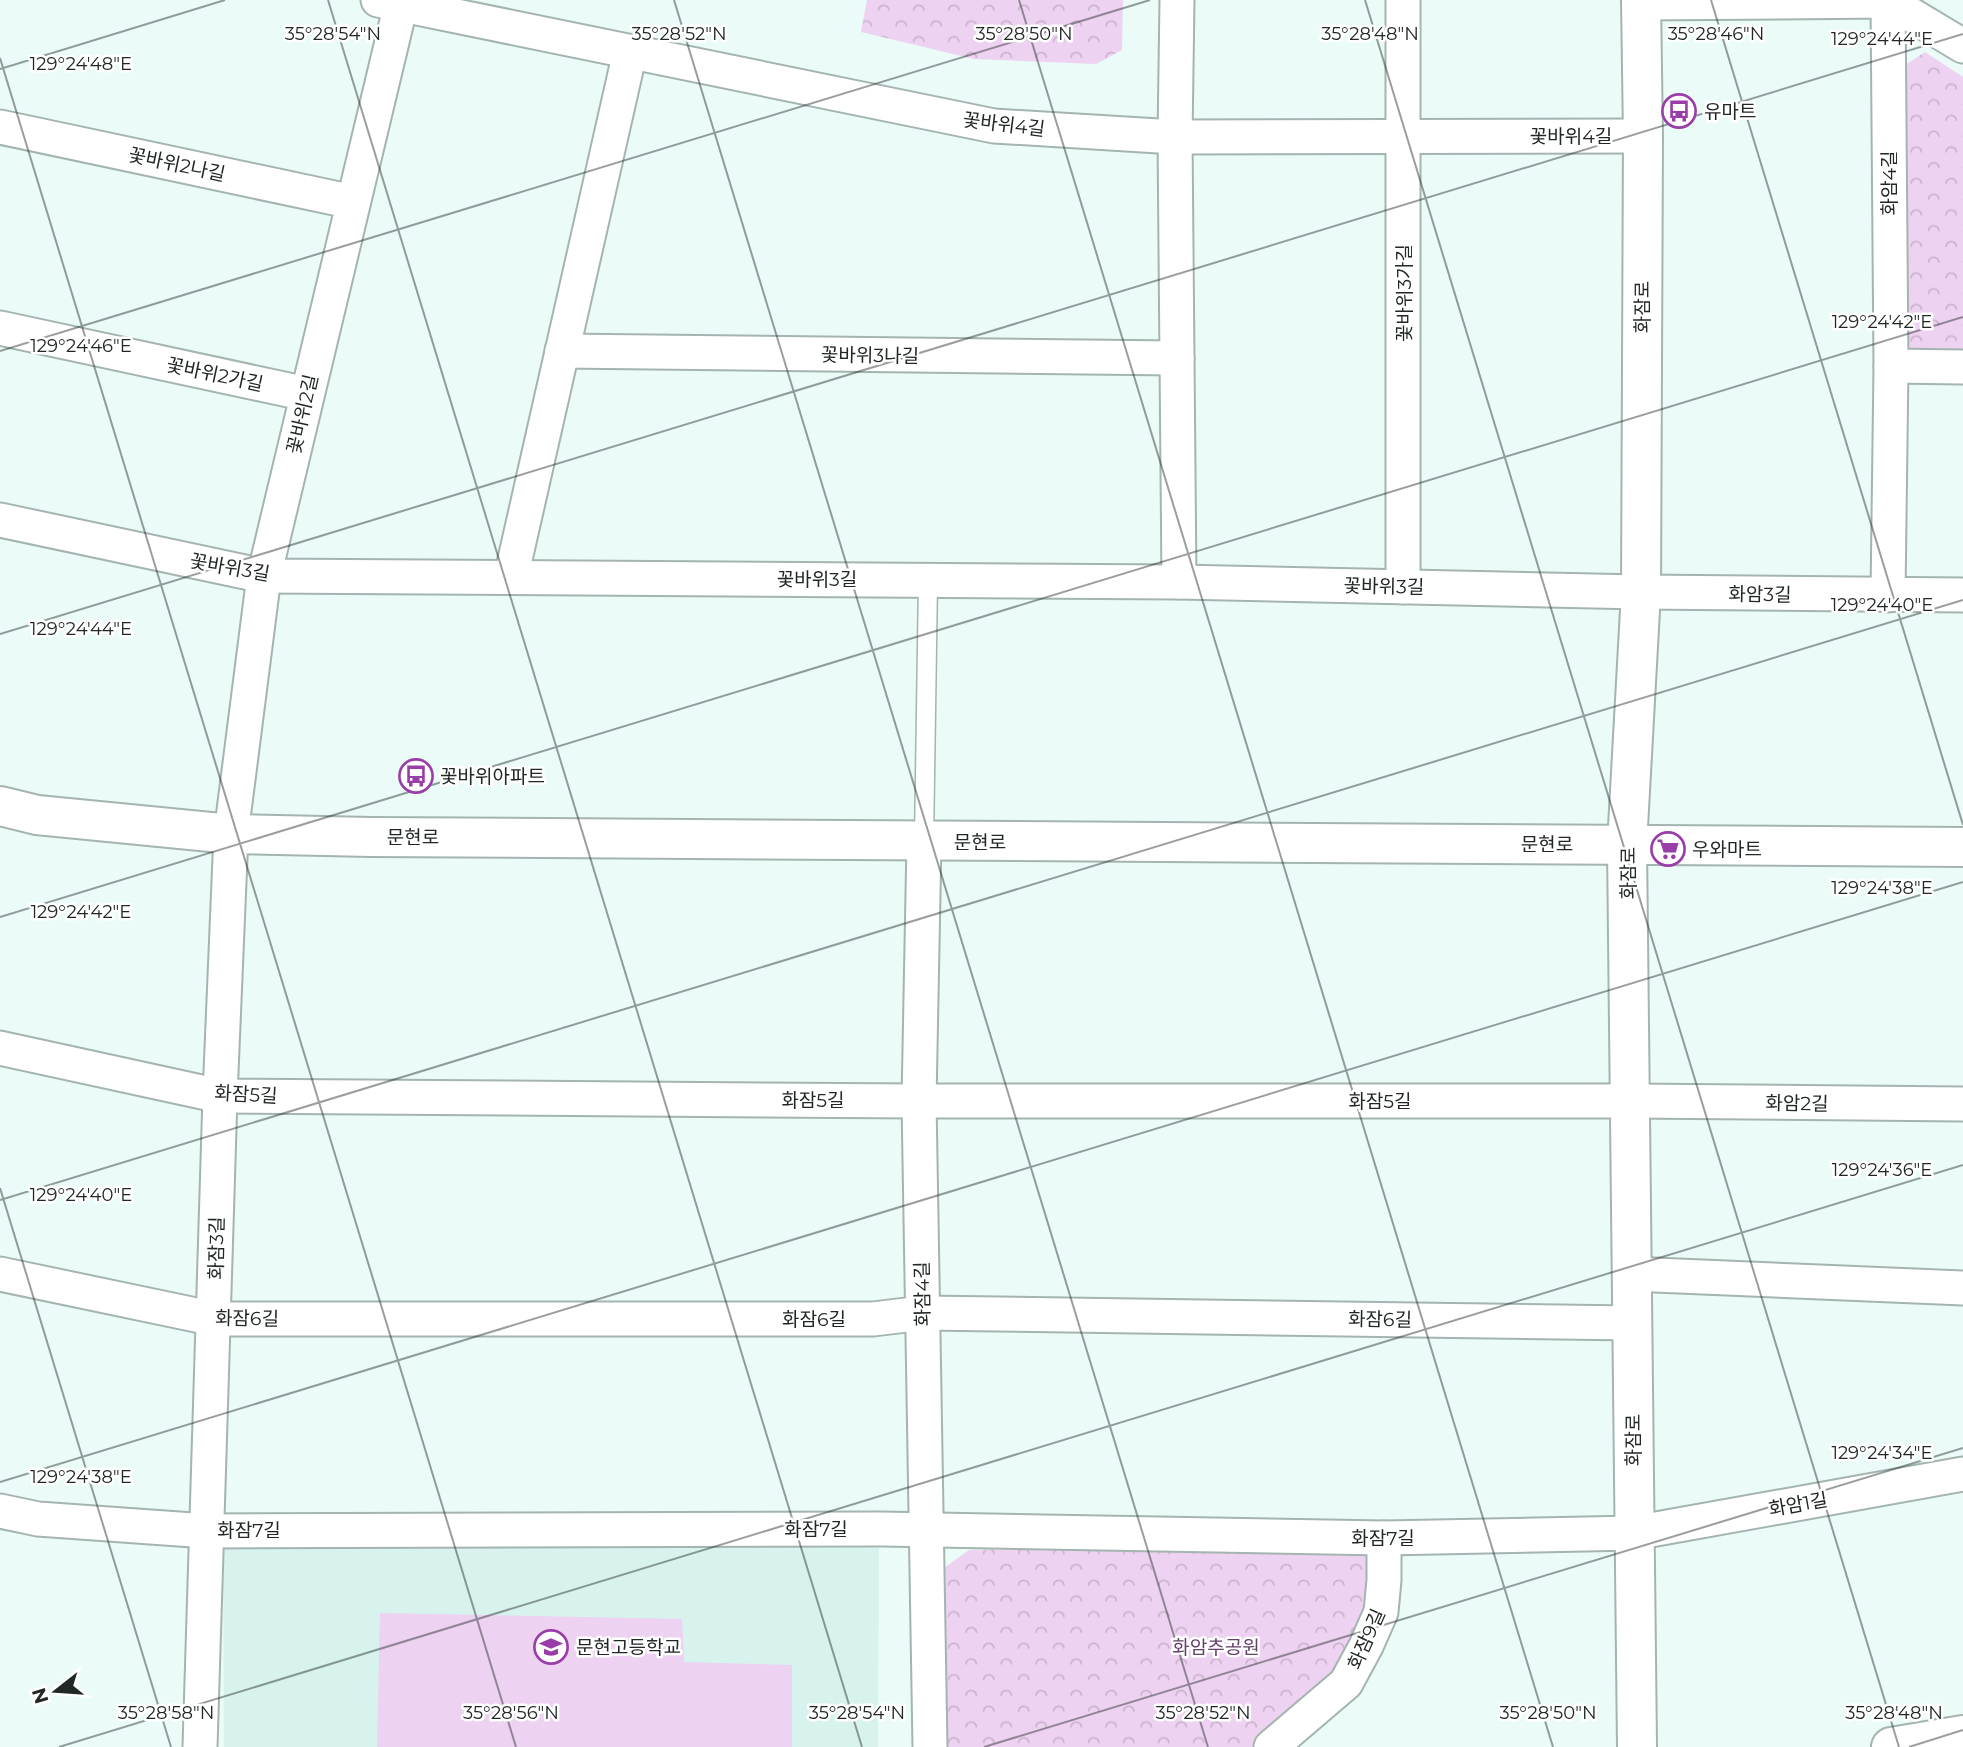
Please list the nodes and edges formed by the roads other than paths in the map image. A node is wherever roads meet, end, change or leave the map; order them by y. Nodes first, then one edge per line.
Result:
1 (1177, 0) edge
2 (1403, 0) edge
3 (1641, 1) edge
4 (1888, 1) edge
5 (394, 2) edge
6 (1963, 46) edge
7 (631, 52) junction
8 (0, 127) edge
9 (1643, 136) junction
10 (1175, 137) junction
11 (1404, 137) junction
12 (353, 202) junction
13 (0, 328) edge
14 (562, 352) junction
15 (1177, 358) junction
16 (1891, 366) junction
17 (1963, 367) edge
18 (307, 394) junction
19 (0, 520) edge
20 (264, 576) junction
21 (511, 578) junction
22 (928, 580) junction
23 (1179, 582) junction
24 (1403, 587) junction
25 (1641, 592) junction
26 (1888, 595) junction
27 (1963, 596) edge
28 (0, 806) edge
29 (231, 834) junction
30 (924, 842) junction
31 (1627, 845) junction
32 (1963, 847) edge
33 (0, 1048) edge
34 (220, 1096) junction
35 (919, 1101) junction
36 (1631, 1101) junction
37 (1963, 1104) edge
38 (0, 1273) edge
39 (1631, 1274) junction
40 (1963, 1288) edge
41 (923, 1313) junction
42 (215, 1319) junction
43 (1632, 1323) junction
44 (1963, 1474) edge
45 (0, 1511) edge
46 (206, 1531) junction
47 (926, 1531) junction
48 (1633, 1533) junction
49 (1384, 1538) junction
50 (1963, 1735) edge
51 (200, 1747) edge
52 (930, 1747) edge
53 (1271, 1747) edge
54 (1637, 1747) edge
55 (1891, 1747) edge

1 - 10 street
2 - 11 street, 꽃바위3가길
3 - 4 street
3 - 9 street, 화잠로
4 - 6 street
4 - 16 street, 화암4길
5 - 7 street, 꽃바위4길
5 - 12 street, 꽃바위2길
7 - 10 street, 꽃바위4길
7 - 14 street
8 - 12 street, 꽃바위2나길
9 - 11 street, 꽃바위4길
9 - 25 street, 화잠로
10 - 11 street, 꽃바위4길
10 - 15 street
11 - 24 street, 꽃바위3가길
12 - 18 street, 꽃바위2길
13 - 18 street, 꽃바위2가길
14 - 15 street, 꽃바위3나길
14 - 21 street
15 - 23 street
16 - 17 street
16 - 26 street, 화암4길
18 - 20 street, 꽃바위2길
19 - 20 street, 꽃바위3길
20 - 21 street, 꽃바위3길
20 - 29 street, 꽃바위2길
21 - 22 street, 꽃바위3길
22 - 23 street, 꽃바위3길
22 - 30 lane
23 - 24 street, 꽃바위3길
24 - 25 street, 꽃바위3길
25 - 26 street, 화암3길
25 - 31 street, 화잠로
26 - 27 street, 화암3길
28 - 29 street, 문현로
29 - 30 street, 문현로
29 - 34 street, 화잠3길
30 - 31 street, 문현로
30 - 35 street, 화잠4길
31 - 32 street, 문현로
31 - 36 street, 화잠로
33 - 34 street, 화잠5길
34 - 35 street, 화잠5길
34 - 42 street, 화잠3길
35 - 36 street, 화잠5길
35 - 41 street, 화잠4길
36 - 37 street, 화암2길
36 - 39 street, 화잠로
38 - 42 street, 화잠6길
39 - 40 street
39 - 43 street, 화잠로
41 - 42 street, 화잠6길
41 - 43 street, 화잠6길
41 - 47 street, 화잠4길
42 - 46 street, 화잠3길
43 - 48 street, 화잠로
44 - 48 street, 화암1길
45 - 46 street, 화잠7길
46 - 47 street, 화잠7길
46 - 51 street, 화잠3길
47 - 49 street, 화잠7길
47 - 52 street, 화잠4길
48 - 49 street, 화잠7길
48 - 54 street, 화잠로
49 - 53 street, 화잠9길
50 - 55 street

